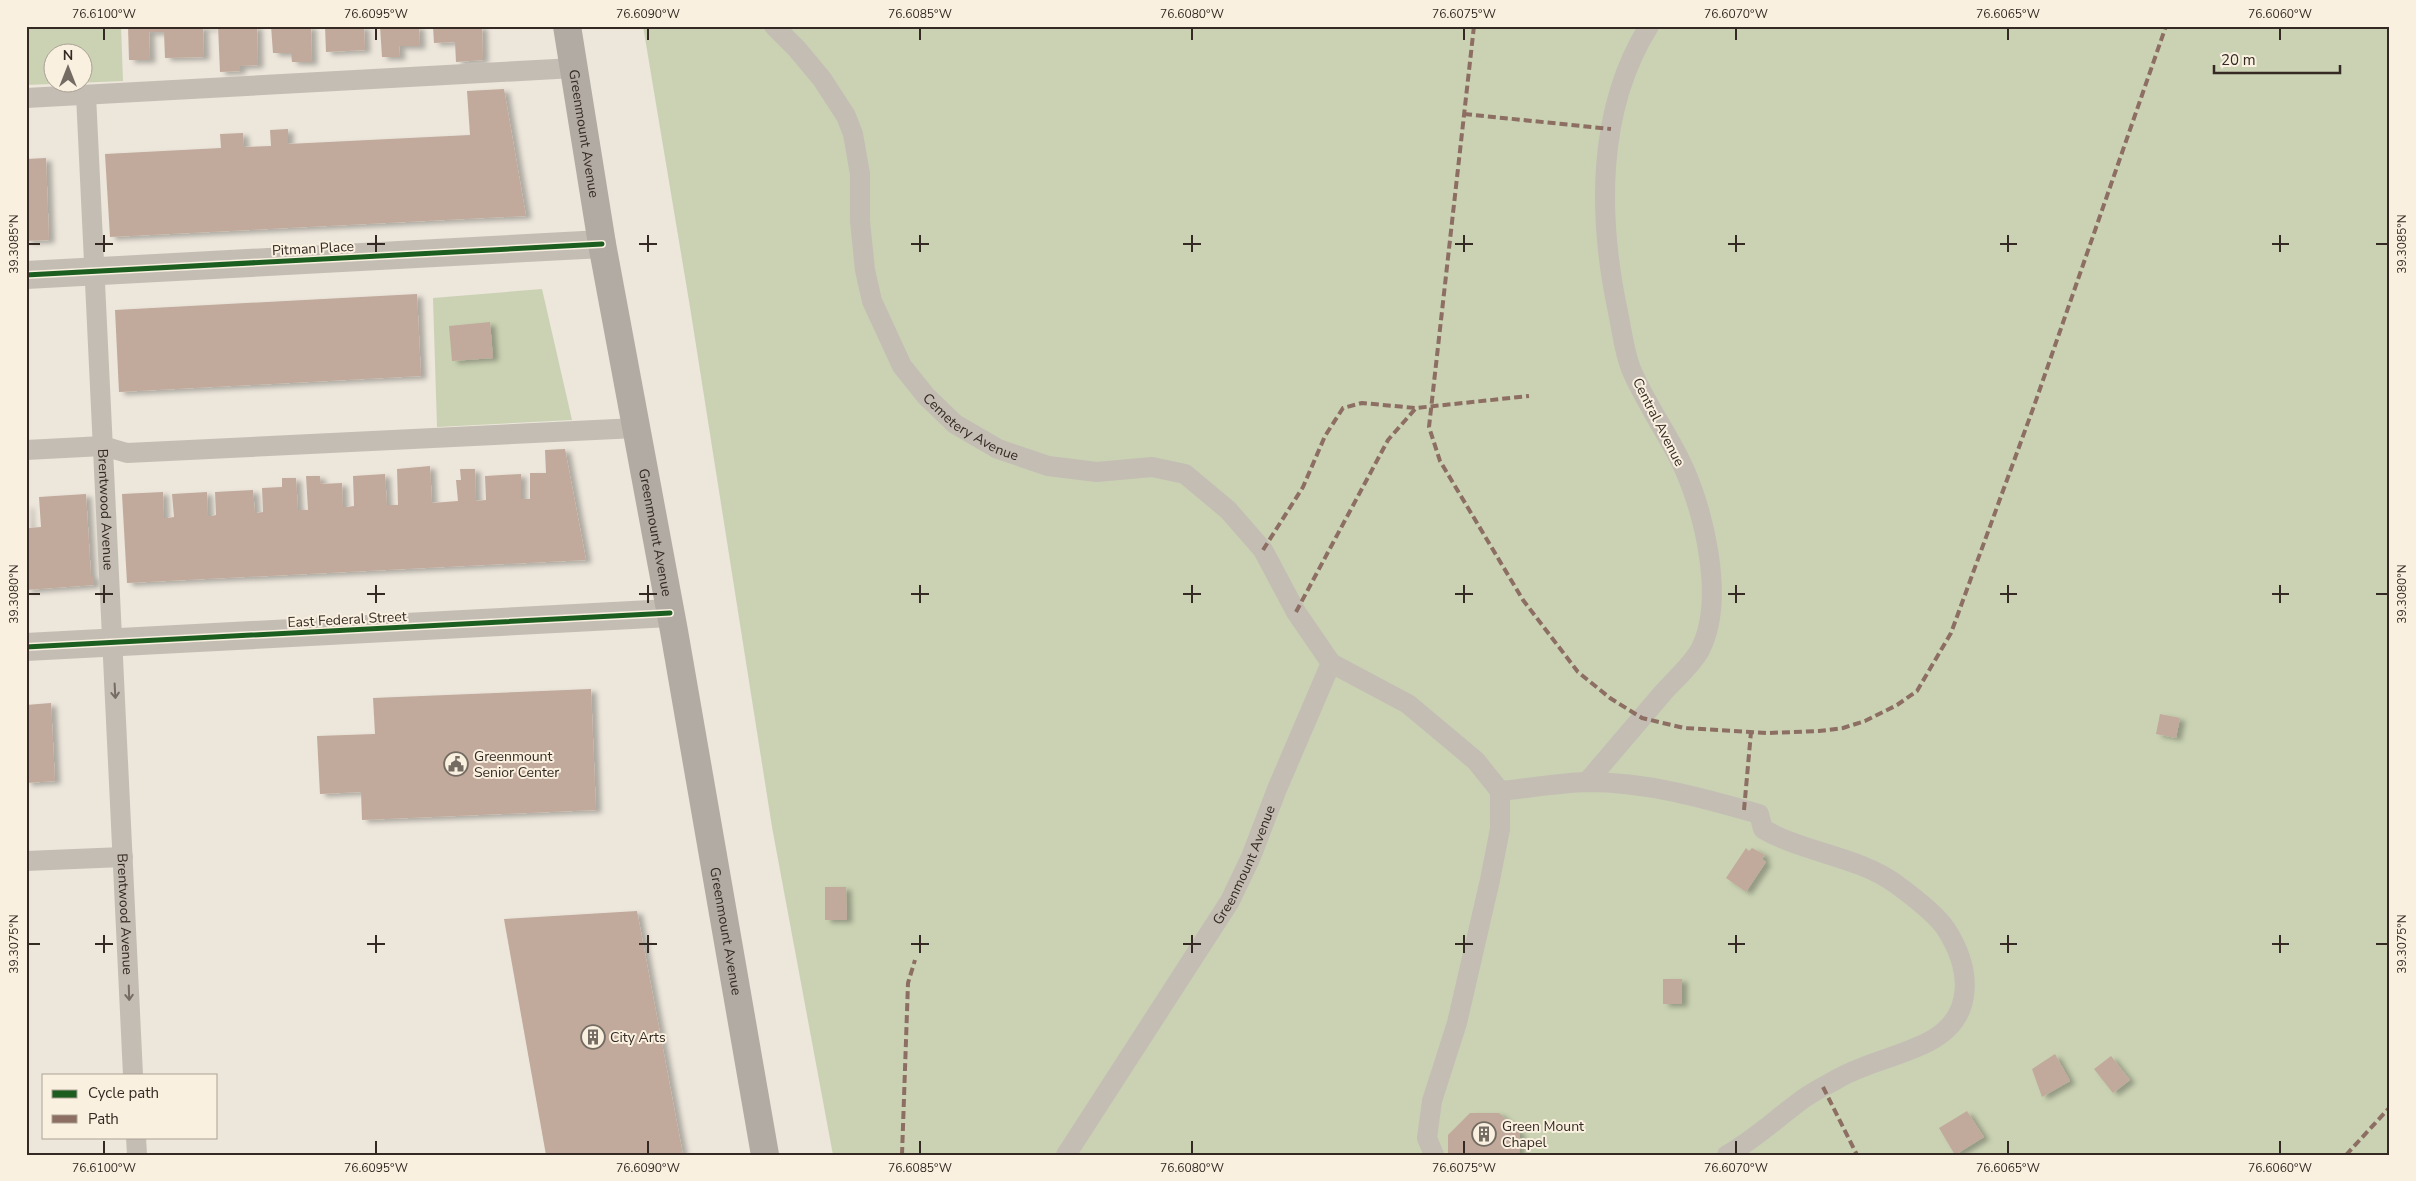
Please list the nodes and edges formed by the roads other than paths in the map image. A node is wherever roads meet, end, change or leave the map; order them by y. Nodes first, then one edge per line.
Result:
1 (567, 26) edge
2 (774, 26) edge
3 (1649, 26) edge
4 (574, 68) junction
5 (86, 95) junction
6 (26, 98) edge
7 (602, 244) junction
8 (95, 271) junction
9 (26, 275) edge
10 (636, 428) junction
11 (103, 446) junction
12 (26, 450) edge
13 (670, 613) junction
14 (113, 642) junction
15 (26, 647) edge
16 (1332, 663) junction
17 (1587, 782) junction
18 (1500, 791) junction
19 (124, 857) junction
20 (26, 861) edge
21 (133, 1074) edge
22 (136, 1138) edge
23 (137, 1155) edge
24 (765, 1155) edge
25 (1066, 1155) edge
26 (1434, 1155) edge
27 (1727, 1155) edge

1 - 4 main road, Greenmount Avenue
2 - 16 lane, Cemetery Avenue
3 - 17 lane, Central Avenue
4 - 5 lane
4 - 7 main road, Greenmount Avenue
5 - 6 lane
5 - 8 lane, Brentwood Avenue
7 - 8 street, Pitman Place
7 - 10 main road, Greenmount Avenue
8 - 9 street, Pitman Place
8 - 11 lane, Brentwood Avenue
10 - 11 lane
10 - 13 main road, Greenmount Avenue
11 - 12 lane
11 - 14 lane, Brentwood Avenue
13 - 14 street, East Federal Street
13 - 24 main road, Greenmount Avenue
14 - 15 street, East Federal Street
14 -> 19 lane, Brentwood Avenue
16 - 18 lane
16 - 25 lane, Greenmount Avenue
17 - 18 lane
17 - 27 lane
18 - 26 lane
19 - 20 lane
19 -> 21 lane, Brentwood Avenue
22 - 23 lane

